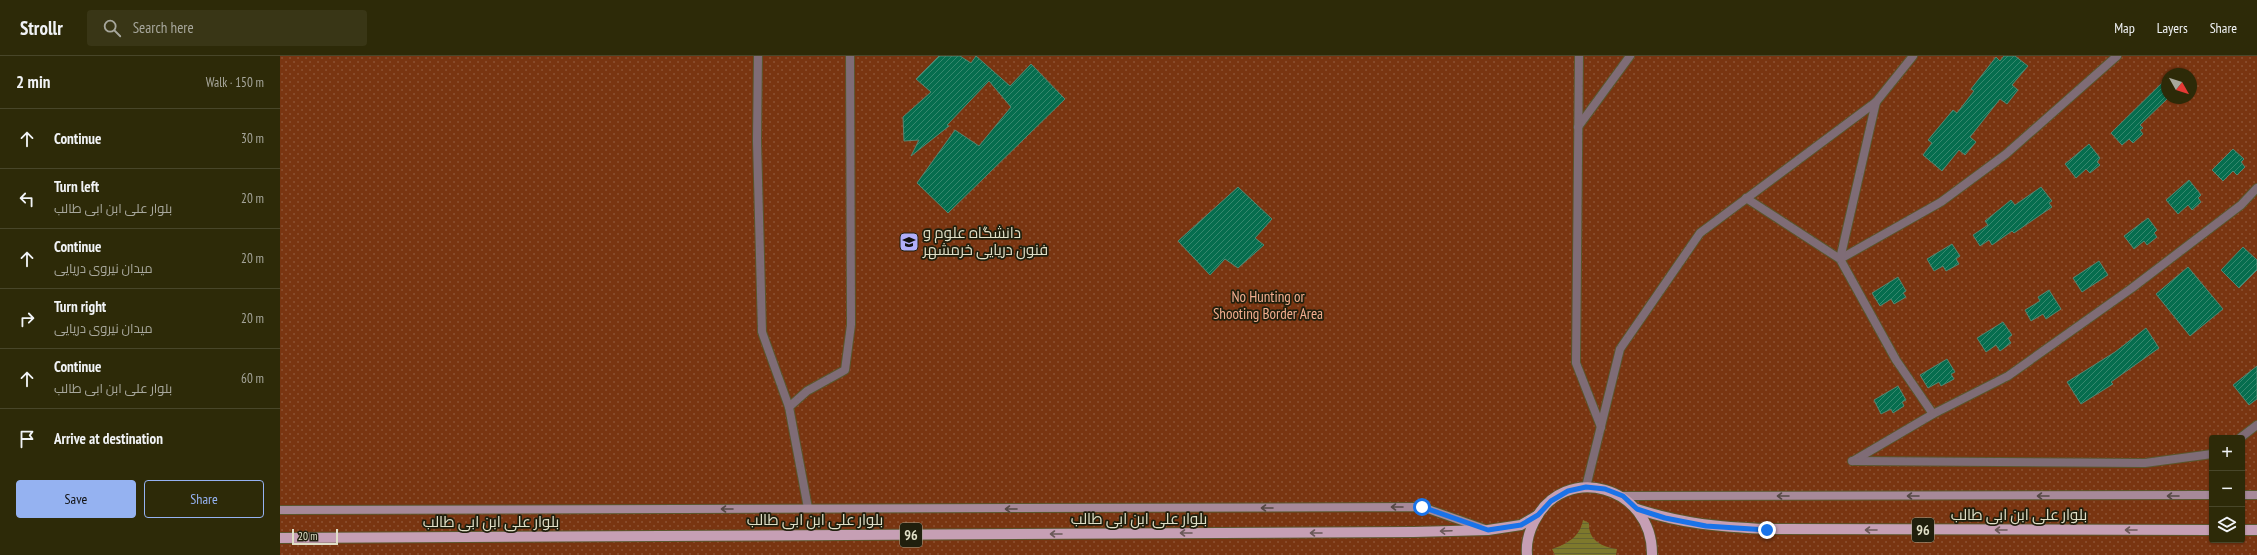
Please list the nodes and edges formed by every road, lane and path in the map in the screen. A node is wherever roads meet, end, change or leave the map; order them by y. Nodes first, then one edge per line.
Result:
1 (758, 56) edge
2 (850, 56) edge
3 (1579, 56) edge
4 (1630, 56) edge
5 (1913, 56) edge
6 (2117, 56) edge
7 (1876, 102) junction
8 (1578, 127) junction
9 (2257, 188) edge
10 (1746, 198) junction
11 (1840, 260) junction
12 (789, 407) junction
13 (1933, 414) junction
14 (2257, 425) edge
15 (1601, 427) junction
16 (2244, 435) edge
17 (2209, 454) edge
18 (1586, 487) junction
19 (2257, 495) edge
20 (1623, 496) junction
21 (2209, 496) edge
22 (2245, 496) edge
23 (808, 508) junction
24 (1637, 509) junction
25 (280, 510) edge
26 (1538, 515) junction
27 (1488, 530) junction
28 (2209, 530) edge
29 (2245, 530) edge
30 (2257, 530) edge
31 (280, 538) edge
32 (1527, 555) edge
33 (1652, 555) edge

1 - 12 street
2 - 12 street
3 - 8 street
4 - 8 street
5 - 7 street
6 - 11 street
7 - 10 street
7 - 11 street
8 - 15 street
9 - 13 street
10 - 11 street
10 - 15 street
11 - 13 street
12 - 23 street
13 - 17 street
14 - 16 street
15 - 18 street
18 - 20 main road, 96
18 - 26 main road, 96
19 - 22 main road
21 -> 20 main road
20 - 24 main road, 96
23 -> 25 main road
27 -> 23 main road
28 -> 24 main road, بلوار علی ابن ابی طالب / 96
24 - 33 main road, 96
26 - 27 main road, بلوار علی ابن ابی طالب / 96
26 - 32 main road, 96
27 -> 31 main road, بلوار علی ابن ابی طالب / 96
29 - 30 main road

